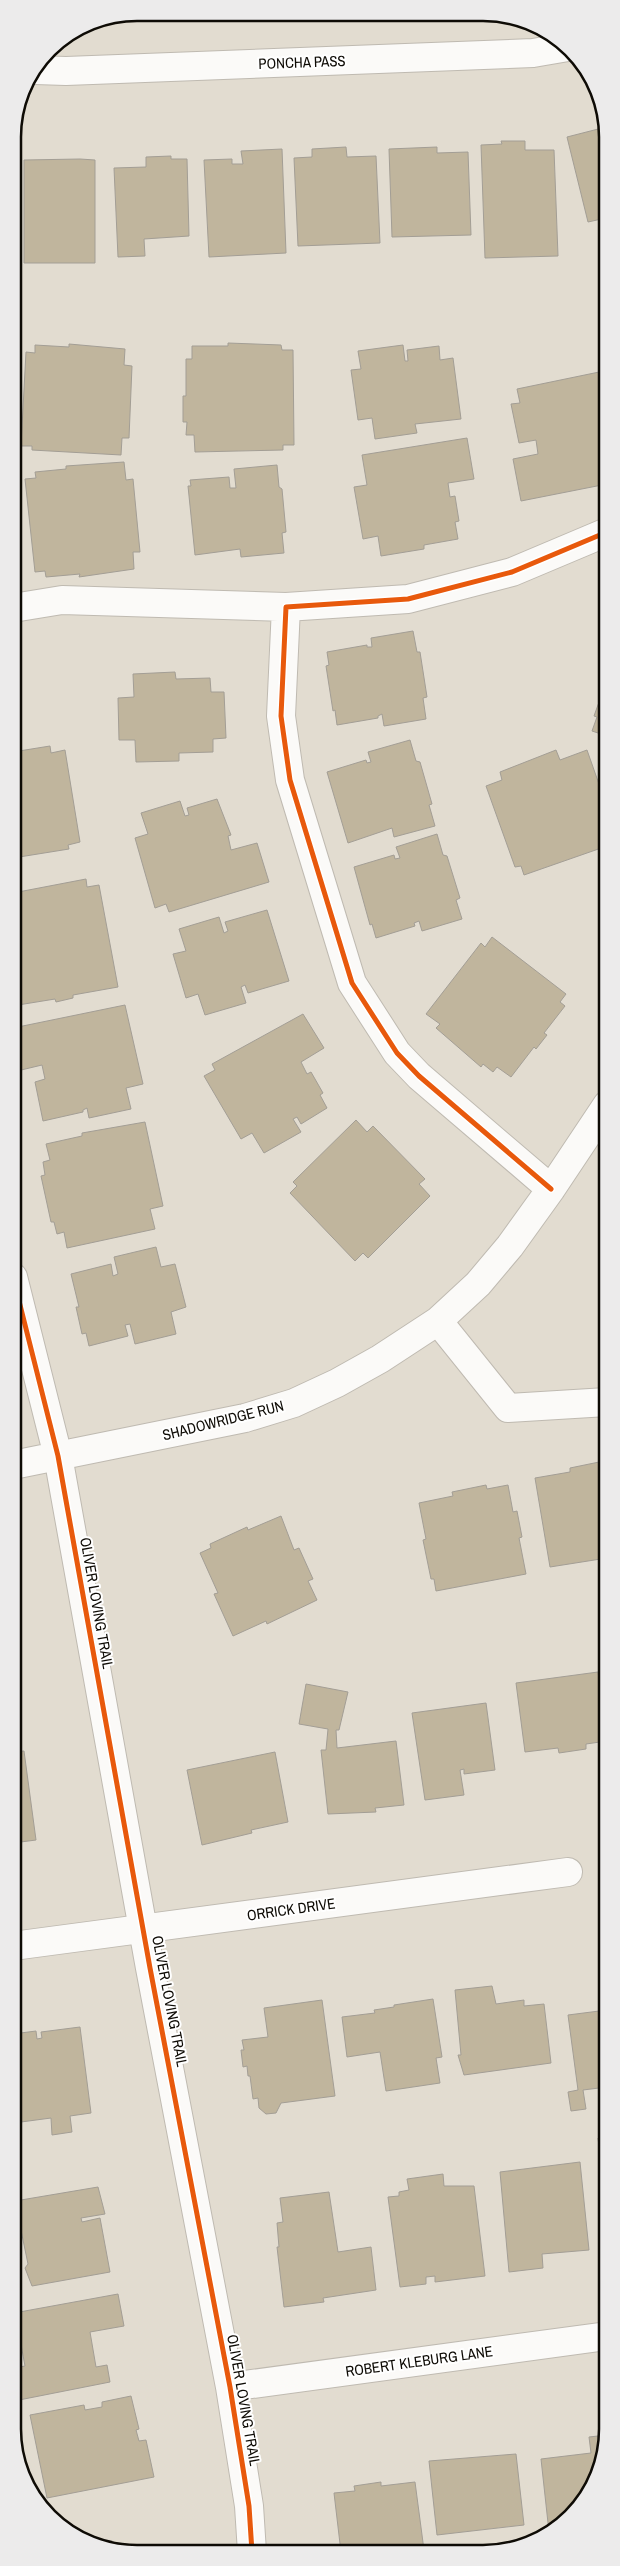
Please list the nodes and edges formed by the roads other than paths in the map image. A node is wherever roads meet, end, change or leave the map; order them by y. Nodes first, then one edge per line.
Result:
1 (558, 49) edge
2 (43, 70) edge
3 (599, 535) edge
4 (21, 607) edge
5 (286, 608) junction
6 (599, 1117) edge
7 (551, 1189) junction
8 (21, 1309) edge
9 (438, 1321) junction
10 (599, 1402) edge
11 (58, 1456) junction
12 (21, 1463) edge
13 (568, 1872) dead end
14 (143, 1928) junction
15 (21, 1945) edge
16 (599, 2337) edge
17 (230, 2387) junction
18 (252, 2545) edge

1 - 2 street, PONCHA PASS
3 - 5 street
4 - 5 street
5 - 7 street
6 - 7 street, SHADOWRIDGE RUN
7 - 9 street, SHADOWRIDGE RUN
8 - 11 street, OLIVER LOVING TRAIL
9 - 10 street
9 - 11 street, SHADOWRIDGE RUN
11 - 12 street, SHADOWRIDGE RUN
11 - 14 street, OLIVER LOVING TRAIL
13 - 14 street, ORRICK DRIVE
14 - 15 street, ORRICK DRIVE
14 - 17 street, OLIVER LOVING TRAIL
16 - 17 street, ROBERT KLEBURG LANE
17 - 18 street, OLIVER LOVING TRAIL

